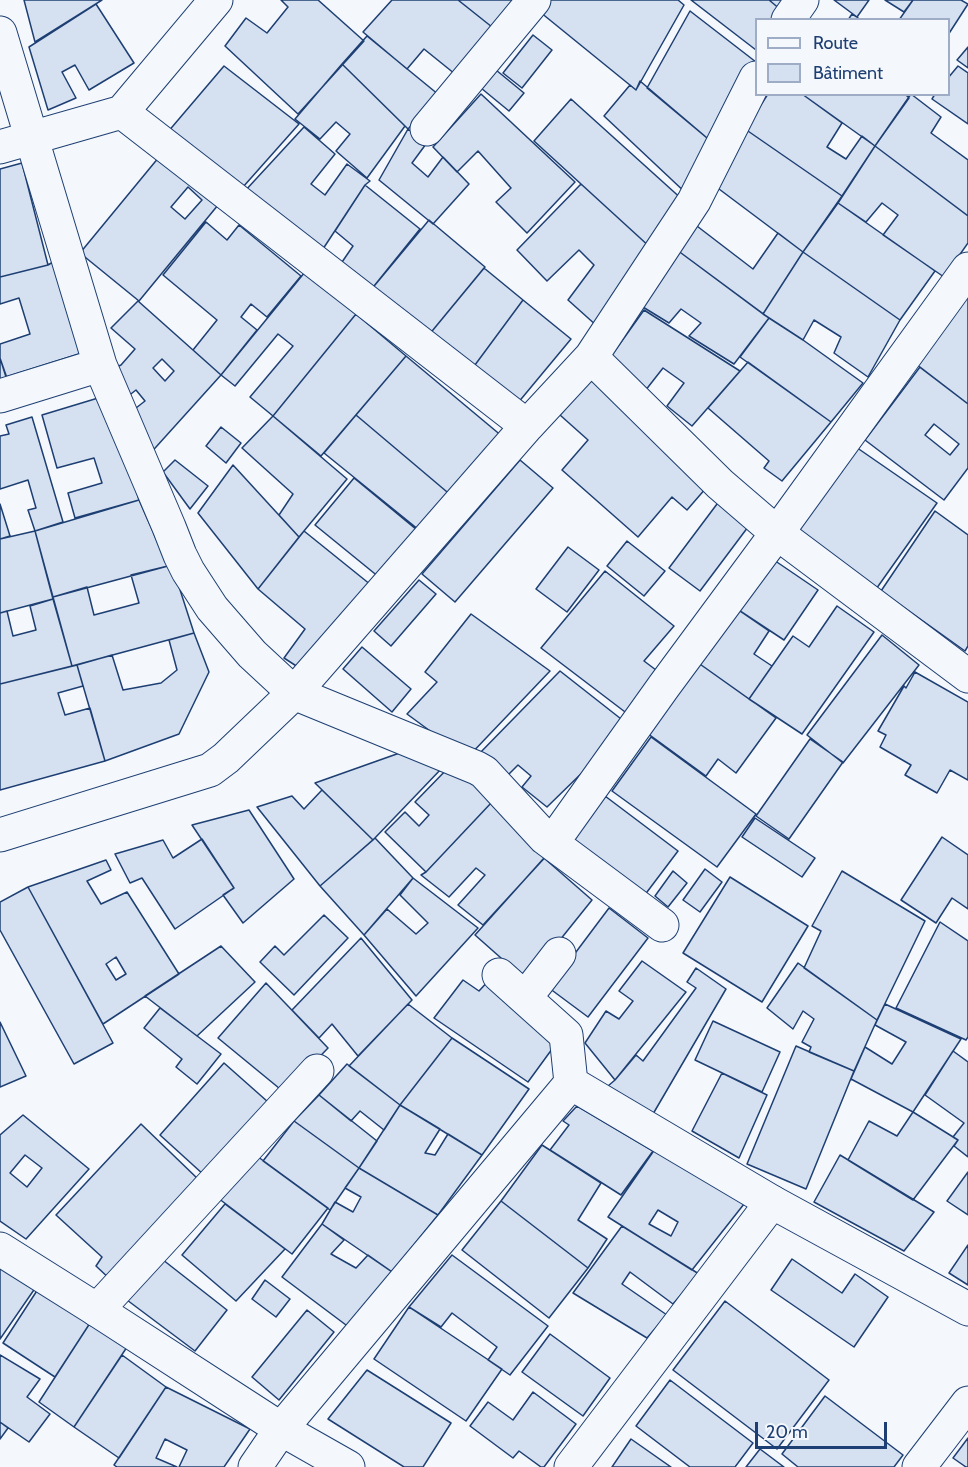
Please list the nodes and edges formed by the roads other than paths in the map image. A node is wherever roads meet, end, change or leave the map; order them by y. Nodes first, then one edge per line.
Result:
1 (216, 0) edge
2 (534, 0) edge
3 (802, 0) edge
4 (789, 18) edge
5 (0, 33) edge
6 (755, 80) edge
7 (122, 112) junction
8 (428, 129) dead end
9 (32, 138) junction
10 (0, 147) edge
11 (968, 269) edge
12 (591, 357) junction
13 (100, 365) junction
14 (0, 396) edge
15 (527, 426) junction
16 (777, 533) junction
17 (965, 668) edge
18 (294, 693) junction
19 (0, 835) edge
20 (550, 841) junction
21 (662, 925) dead end
22 (559, 954) dead end
23 (499, 975) dead end
24 (525, 999) junction
25 (316, 1071) dead end
26 (570, 1083) junction
27 (772, 1202) junction
28 (0, 1249) edge
29 (968, 1309) edge
30 (97, 1310) junction
31 (968, 1403) edge
32 (282, 1429) junction
33 (255, 1467) edge
34 (348, 1467) edge
35 (571, 1467) edge
36 (919, 1467) edge

1 - 7 street
2 - 8 street
3 - 4 street
5 - 9 street
6 - 12 street
7 - 9 street
7 - 15 street
9 - 10 street
9 - 13 street
11 - 16 street
12 - 15 street
12 - 16 street
13 - 14 street
13 - 18 street
15 - 18 street
16 - 17 street
16 - 20 street
18 - 19 street
18 - 20 street
20 - 21 street
22 - 24 street
23 - 24 street
24 - 26 street
25 - 30 street
26 - 27 street
26 - 32 street
27 - 29 street
27 - 35 street
28 - 30 street
30 - 32 street
31 - 36 street
32 - 33 street
32 - 34 street

